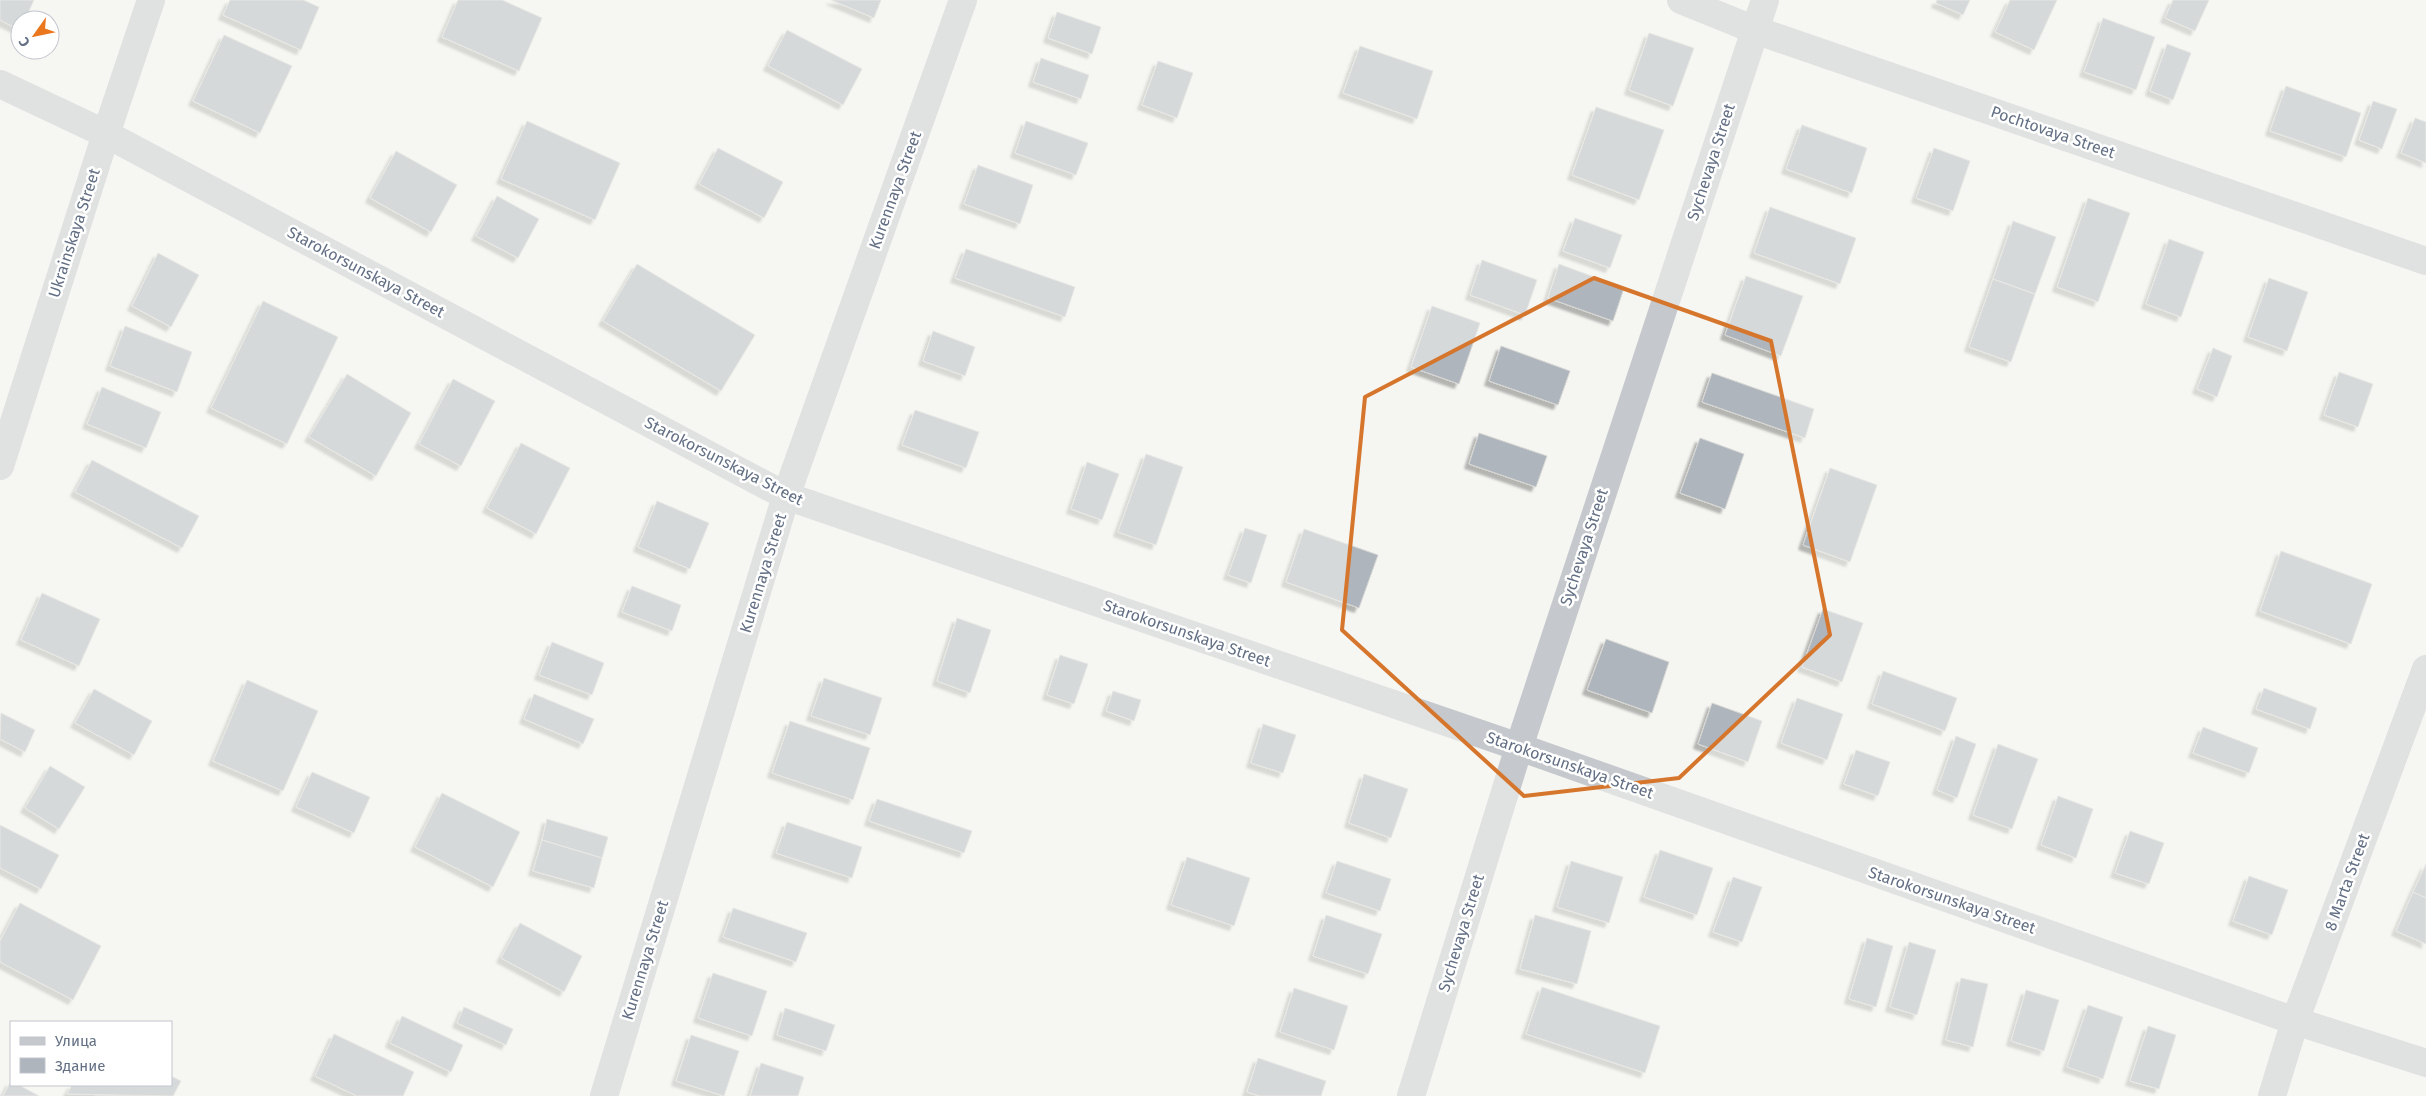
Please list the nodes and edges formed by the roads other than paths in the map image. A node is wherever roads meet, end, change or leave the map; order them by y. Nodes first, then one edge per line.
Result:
1 (151, 0) edge
2 (963, 0) edge
3 (1680, 0) edge
4 (1765, 0) edge
5 (1755, 30) junction
6 (0, 84) edge
7 (106, 134) junction
8 (2426, 261) edge
9 (0, 466) edge
10 (786, 496) junction
11 (2426, 669) edge
12 (1518, 747) junction
13 (2295, 1021) junction
14 (2426, 1063) edge
15 (604, 1096) edge
16 (1411, 1096) edge
17 (2272, 1096) edge

1 - 7 street, Ukrainskaya Street
2 - 10 street, Kurennaya Street
3 - 5 street, Pochtovaya Street
4 - 5 street, Sychevaya Street
5 - 8 street, Pochtovaya Street
5 - 12 street, Sychevaya Street
6 - 7 street, Starokorsunskaya Street
7 - 9 street, Ukrainskaya Street
7 - 10 street, Starokorsunskaya Street
10 - 12 street, Starokorsunskaya Street
10 - 15 street, Kurennaya Street
11 - 13 street, 8 Marta Street
12 - 13 street, Starokorsunskaya Street
12 - 16 street, Sychevaya Street
13 - 14 street, Starokorsunskaya Street
13 - 17 street, 8 Marta Street

